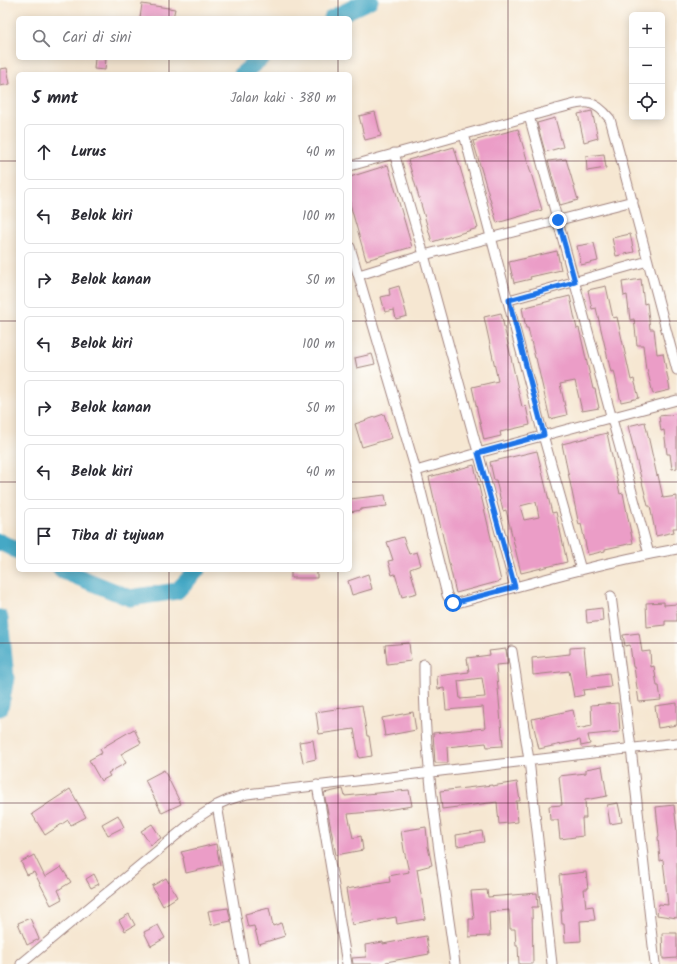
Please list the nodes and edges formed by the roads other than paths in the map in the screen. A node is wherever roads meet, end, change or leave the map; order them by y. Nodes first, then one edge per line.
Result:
1 (529, 116) junction
2 (464, 134) junction
3 (394, 153) junction
4 (352, 165) edge
5 (633, 201) junction
6 (558, 220) junction
7 (491, 238) junction
8 (352, 253) edge
9 (424, 256) junction
10 (648, 261) junction
11 (359, 275) junction
12 (575, 282) junction
13 (509, 300) junction
14 (677, 370) edge
15 (677, 400) edge
16 (611, 418) junction
17 (544, 435) junction
18 (478, 453) junction
19 (416, 471) junction
20 (677, 549) edge
21 (649, 554) junction
22 (581, 570) junction
23 (515, 587) junction
24 (611, 596) dead end
25 (512, 651) dead end
26 (424, 664) dead end
27 (677, 743) edge
28 (631, 748) junction
29 (529, 760) junction
30 (429, 773) junction
31 (316, 785) junction
32 (217, 805) junction
33 (21, 964) edge
34 (244, 964) edge
35 (347, 964) edge
36 (455, 964) edge
37 (552, 964) edge
38 (655, 964) edge

1 - 2 street
1 - 5 street
1 - 6 street
2 - 3 street
2 - 7 street
3 - 4 street
3 - 9 street
5 - 6 street
5 - 10 street
6 - 7 street
6 - 12 street
7 - 9 street
7 - 13 street
8 - 11 street
9 - 11 street
9 - 18 street
10 - 12 street
10 - 14 street
11 - 19 street
12 - 13 street
12 - 16 street
13 - 17 street
15 - 16 street
16 - 17 street
16 - 21 street
17 - 18 street
17 - 22 street
18 - 19 street
18 - 23 street
19 - 23 street
20 - 21 street
21 - 22 street
22 - 23 street
24 - 28 street
25 - 29 street
26 - 30 street
27 - 28 street
28 - 29 street
28 - 38 street
29 - 30 street
29 - 37 street
30 - 31 street
30 - 36 street
31 - 32 street
31 - 35 street
32 - 33 street
32 - 34 street

